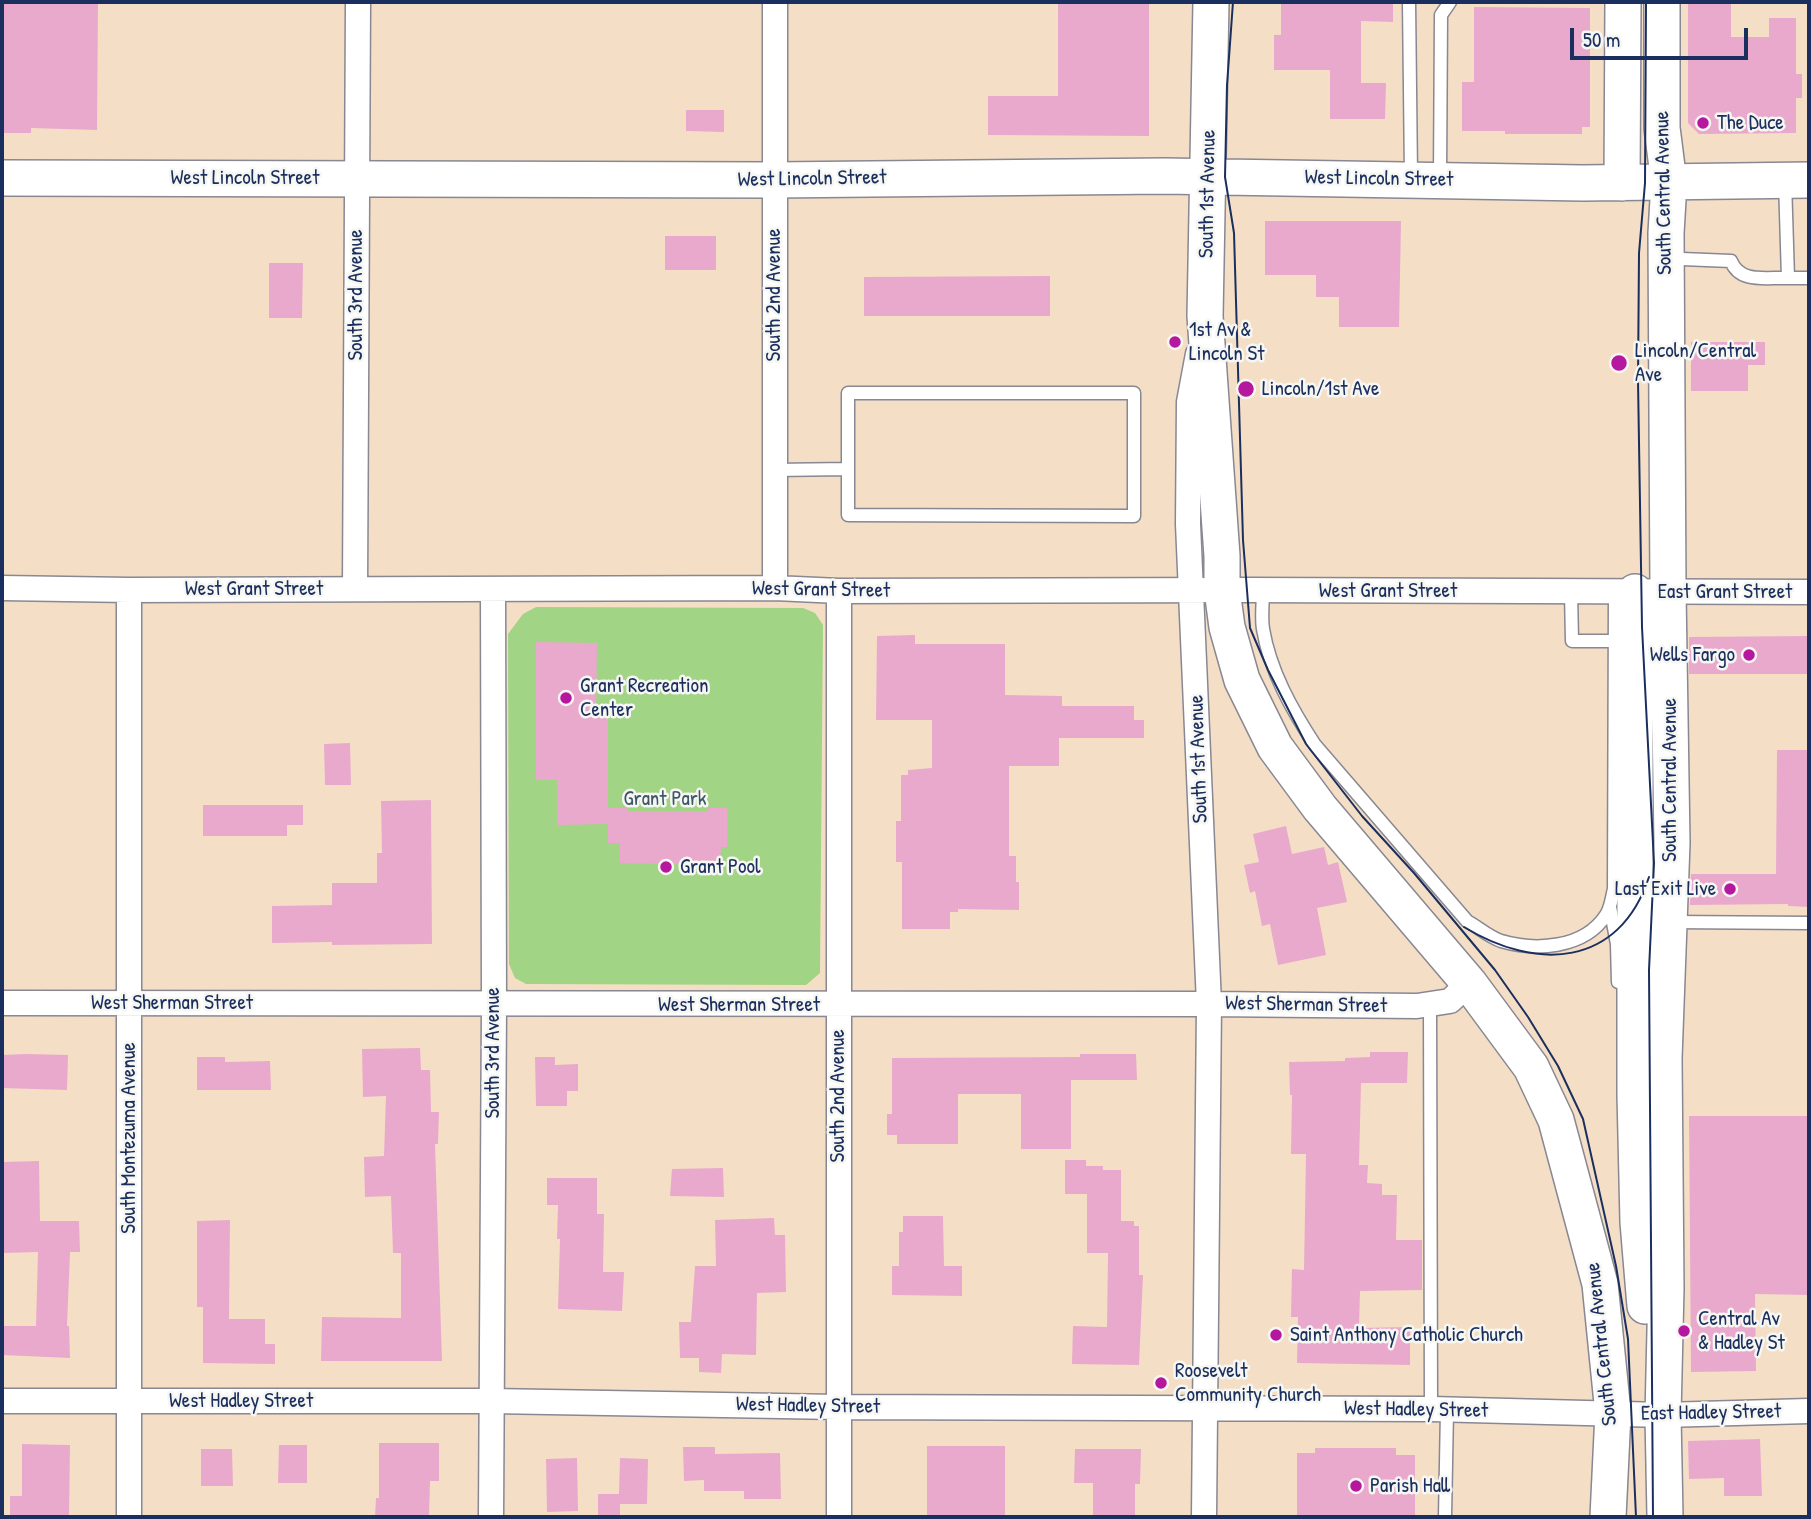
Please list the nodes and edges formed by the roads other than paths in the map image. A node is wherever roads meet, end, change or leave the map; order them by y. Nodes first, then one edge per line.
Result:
1 (358, 2) edge
2 (775, 2) edge
3 (1211, 2) edge
4 (1409, 2) edge
5 (1450, 2) edge
6 (1623, 2) edge
7 (1662, 2) edge
8 (357, 177) junction
9 (1209, 177) junction
10 (2, 178) edge
11 (774, 180) junction
12 (1425, 180) junction
13 (1797, 180) edge
14 (1622, 183) junction
15 (1669, 183) junction
16 (1682, 259) dead end
17 (1788, 278) junction
18 (1809, 278) edge
19 (1205, 316) joint
20 (848, 469) junction
21 (774, 470) junction
22 (2, 588) edge
23 (355, 588) junction
24 (775, 588) junction
25 (493, 589) junction
26 (129, 590) junction
27 (1207, 590) junction
28 (1263, 590) junction
29 (839, 591) junction
30 (1571, 592) junction
31 (1640, 592) junction
32 (1809, 592) edge
33 (1616, 641) junction
34 (1610, 906) junction
35 (1670, 922) junction
36 (1809, 923) edge
37 (1469, 983) junction
38 (1619, 1000) dead end
39 (2, 1003) edge
40 (129, 1004) junction
41 (494, 1004) junction
42 (1209, 1004) junction
43 (1430, 1004) junction
44 (837, 1005) junction
45 (1622, 1083) dead end
46 (1638, 1222) junction
47 (2, 1401) edge
48 (129, 1401) junction
49 (491, 1401) junction
50 (838, 1407) junction
51 (1204, 1409) junction
52 (1439, 1409) junction
53 (1809, 1411) edge
54 (1613, 1413) junction
55 (1663, 1415) junction
56 (129, 1517) edge
57 (491, 1517) edge
58 (839, 1517) edge
59 (1203, 1517) edge
60 (1445, 1517) edge
61 (1608, 1517) edge
62 (1665, 1517) edge

1 - 8 street, South 3rd Avenue
2 - 11 street, South 2nd Avenue
3 - 9 main road, South 1st Avenue
4 - 12 lane
5 - 12 lane
6 - 14 main road
7 - 15 main road, South Central Avenue
8 - 10 main road, West Lincoln Street
8 - 11 main road, West Lincoln Street
8 - 23 street, South 3rd Avenue
9 - 11 main road, West Lincoln Street
9 - 12 main road, West Lincoln Street
9 - 19 main road, South 1st Avenue
11 - 21 street, South 2nd Avenue
12 - 14 main road, West Lincoln Street
13 - 15 main road, West Lincoln Street
13 - 17 lane
14 - 15 main road, West Lincoln Street
15 - 31 main road, South Central Avenue
16 - 17 lane
17 - 18 lane
19 - 27 main road, South Central Avenue
20 - 20 lane
20 - 21 lane
21 - 24 street, South 2nd Avenue
22 - 26 street, West Grant Street
23 - 25 street, West Grant Street
23 - 26 street, West Grant Street
24 - 25 street, West Grant Street
24 - 29 street, West Grant Street
25 - 41 street, South 3rd Avenue
26 - 40 street, South Montezuma Avenue
27 - 28 street, West Grant Street
27 - 29 street, West Grant Street
27 - 37 main road, South Central Avenue
27 - 42 street, South 1st Avenue
28 - 30 street, West Grant Street
28 - 34 lane
29 - 44 street, South 2nd Avenue
30 - 31 street, West Grant Street
30 - 33 lane
31 - 32 street, East Grant Street
31 - 33 lane
31 - 35 main road, South Central Avenue
31 - 46 main road
33 - 34 lane
34 - 38 lane
35 - 36 lane
35 - 55 main road, South Central Avenue
37 - 43 street, West Sherman Street
37 - 54 main road, South Central Avenue
39 - 40 street, West Sherman Street
40 - 41 street, West Sherman Street
40 - 48 street, South Montezuma Avenue
41 - 44 street, West Sherman Street
41 - 49 street, South 3rd Avenue
42 - 43 street, West Sherman Street
42 - 44 street, West Sherman Street
42 - 51 street, South 1st Avenue
43 - 52 lane
44 - 50 street, South 2nd Avenue
45 - 46 lane
46 - 55 main road
47 - 48 street, West Hadley Street
48 - 49 street, West Hadley Street
48 - 56 street, South Montezuma Avenue
49 - 50 street, West Hadley Street
49 - 57 street, South 3rd Avenue
50 - 51 street, West Hadley Street
50 - 58 street, South 2nd Avenue
51 - 52 street, West Hadley Street
51 - 59 street, South 1st Avenue
52 - 54 street, West Hadley Street
52 - 60 lane
53 - 55 street, East Hadley Street
54 - 55 street, East Hadley Street
54 - 61 main road, South Central Avenue
55 - 62 main road, South Central Avenue

